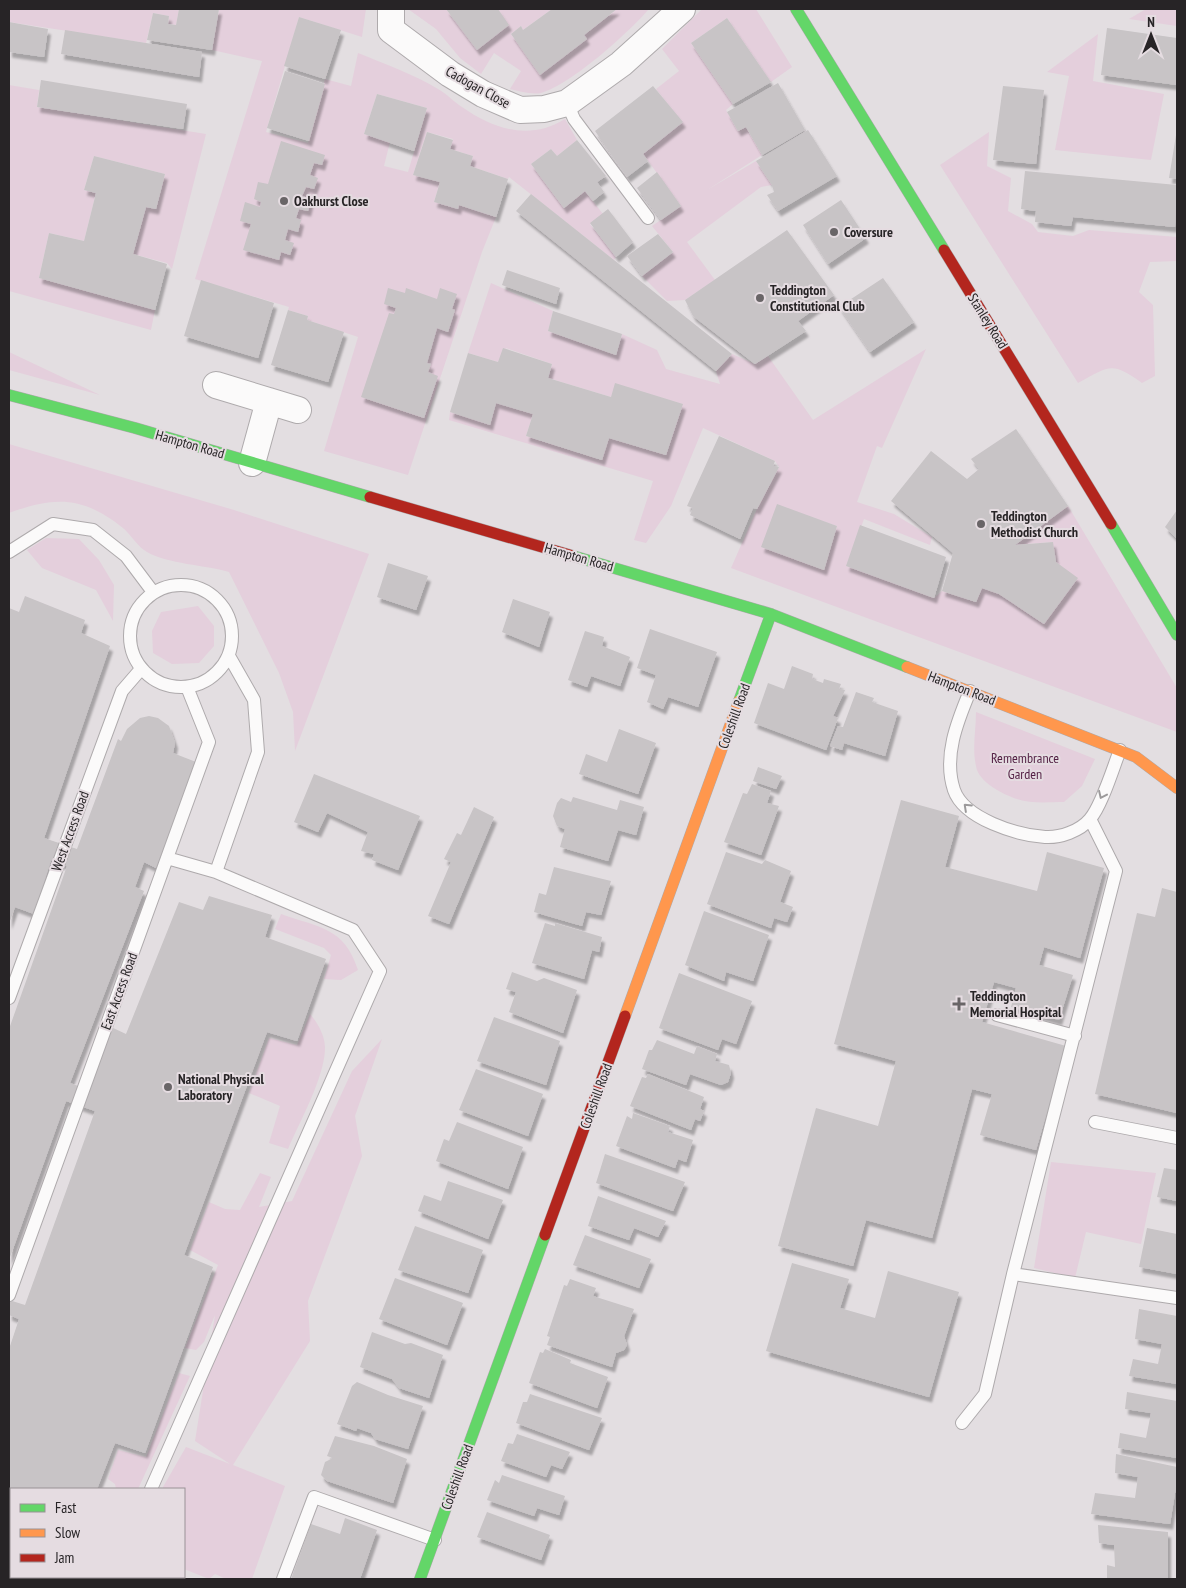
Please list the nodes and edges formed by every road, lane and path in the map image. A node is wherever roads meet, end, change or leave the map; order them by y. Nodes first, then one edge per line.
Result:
1 (391, 9) edge
2 (682, 9) edge
3 (796, 9) edge
4 (567, 103) junction
5 (648, 218) dead end
6 (216, 385) dead end
7 (9, 395) edge
8 (269, 401) junction
9 (298, 410) dead end
10 (252, 463) junction
11 (9, 552) edge
12 (154, 592) junction
13 (771, 614) junction
14 (1177, 635) edge
15 (229, 656) junction
16 (141, 669) junction
17 (186, 687) junction
18 (970, 691) junction
19 (1120, 750) junction
20 (1136, 757) junction
21 (1161, 761) dead end
22 (1177, 788) edge
23 (1090, 819) junction
24 (167, 858) junction
25 (216, 872) junction
26 (9, 998) edge
27 (997, 1015) dead end
28 (1076, 1036) junction
29 (1095, 1122) dead end
30 (1177, 1138) edge
31 (1013, 1274) junction
32 (9, 1295) edge
33 (1177, 1298) edge
34 (962, 1423) dead end
35 (151, 1488) edge
36 (434, 1540) junction
37 (283, 1579) edge
38 (420, 1579) edge

1 - 4 street, Cadogan Close
2 - 4 street, Cadogan Close
3 - 14 main road, Stanley Road
4 - 5 lane
6 - 8 street
7 - 10 main road, Hampton Road
8 - 9 street
8 - 10 street
10 - 13 main road, Hampton Road
11 - 12 lane
12 - 15 lane
12 - 16 lane
13 - 18 main road, Hampton Road
13 - 36 main road, Coleshill Road
15 - 17 lane
15 - 25 lane
16 - 17 lane
16 - 26 lane, West Access Road
17 - 24 lane, East Access Road
18 - 19 main road, Hampton Road
23 -> 18 lane
19 - 20 main road, Hampton Road
19 -> 23 lane
20 - 21 main road, Hampton Road
20 - 22 main road, Hampton Road
23 - 28 lane
24 - 25 lane
24 - 32 lane, East Access Road
25 - 35 lane
27 - 28 lane
28 - 31 lane
29 - 30 lane
31 - 33 lane
31 - 34 lane
36 - 37 lane
36 - 38 main road, Coleshill Road

